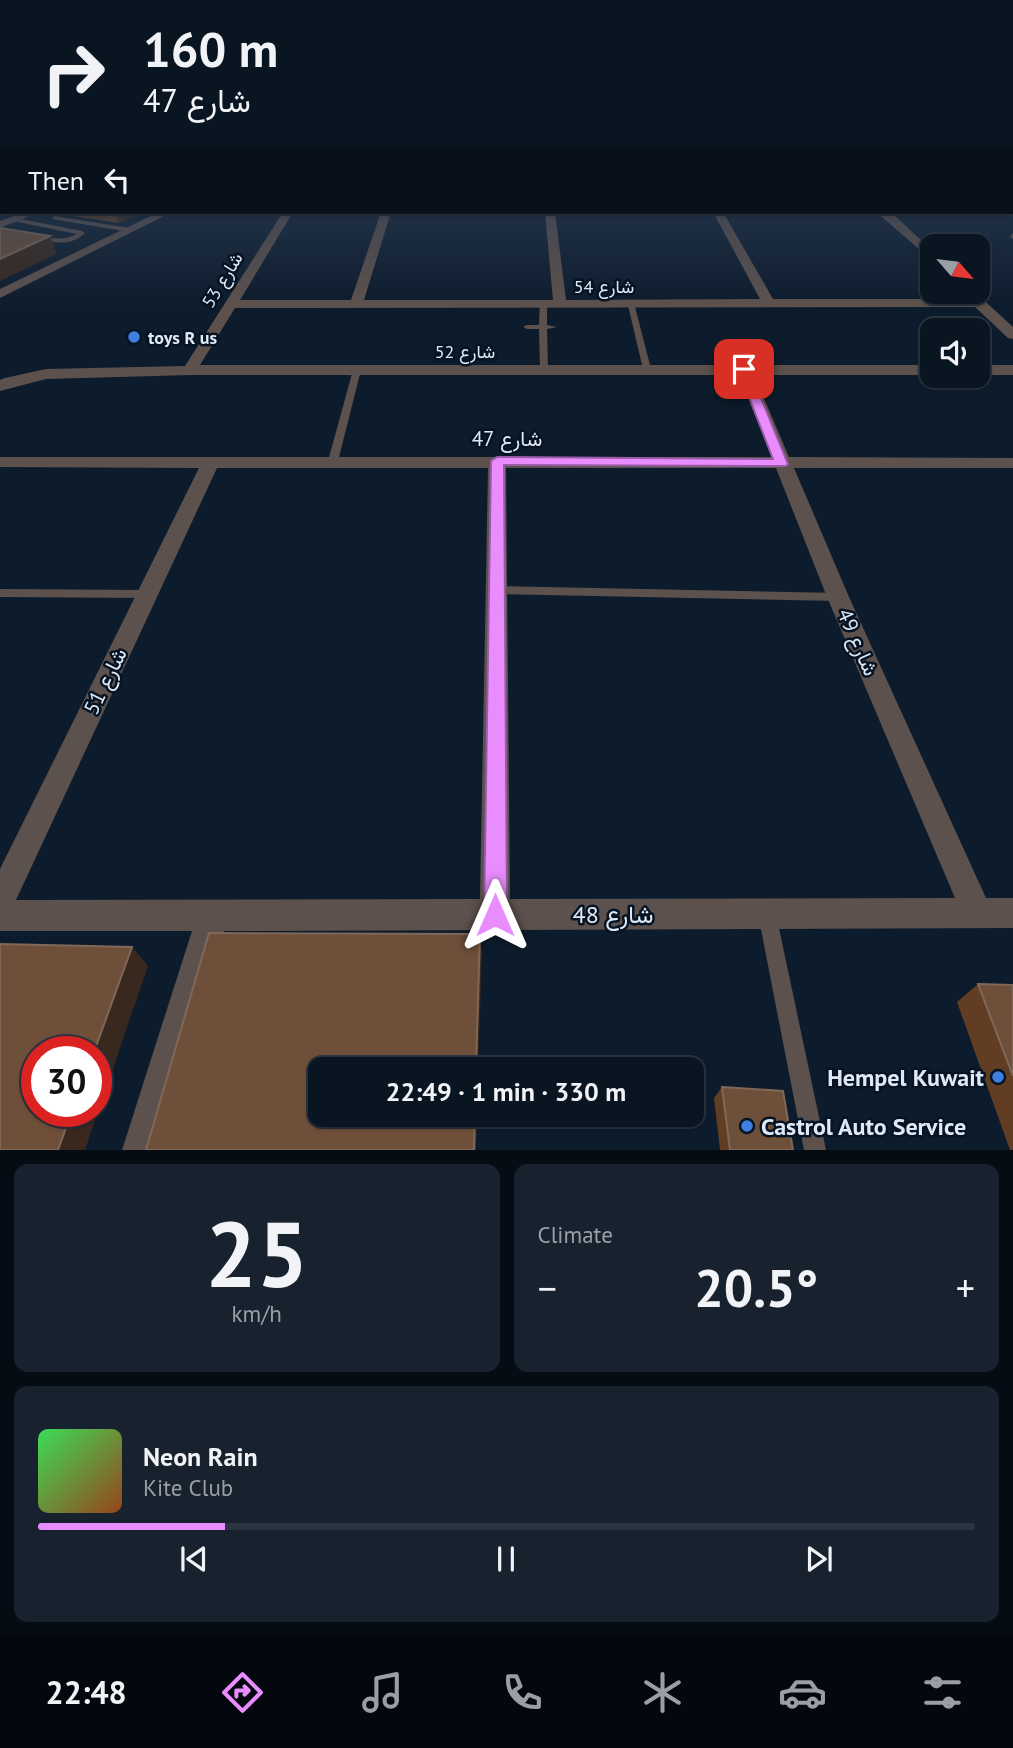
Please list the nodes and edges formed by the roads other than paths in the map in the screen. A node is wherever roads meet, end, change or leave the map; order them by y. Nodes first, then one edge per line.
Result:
1 (29, 214) edge
2 (38, 214) edge
3 (163, 214) edge
4 (287, 214) edge
5 (385, 214) edge
6 (550, 214) edge
7 (719, 214) edge
8 (884, 214) edge
9 (15, 219) junction
10 (0, 225) edge
11 (130, 230) junction
12 (35, 237) edge
13 (920, 246) edge
14 (0, 293) edge
15 (543, 303) junction
16 (630, 303) junction
17 (769, 303) junction
18 (920, 303) edge
19 (230, 304) junction
20 (356, 304) junction
21 (560, 304) junction
22 (979, 304) edge
23 (547, 328) junction
24 (527, 329) dead end
25 (1013, 335) edge
26 (647, 369) junction
27 (744, 369) junction
28 (190, 370) junction
29 (357, 370) junction
30 (544, 370) junction
31 (920, 370) edge
32 (990, 370) edge
33 (1013, 370) edge
34 (0, 386) edge
35 (0, 461) edge
36 (211, 461) junction
37 (333, 461) junction
38 (497, 461) junction
39 (1013, 463) edge
40 (782, 464) junction
41 (497, 590) junction
42 (0, 593) edge
43 (147, 594) junction
44 (838, 597) junction
45 (0, 901) edge
46 (977, 913) junction
47 (1013, 913) edge
48 (767, 914) junction
49 (213, 915) junction
50 (495, 915) junction
51 (0, 916) edge
52 (141, 1150) edge
53 (815, 1150) edge

1 - 9 street
2 - 11 lane
3 - 11 street
4 - 19 street, شارع 53
5 - 20 street
6 - 21 street
7 - 17 street
8 - 13 street
9 - 10 street
9 - 12 lane
11 - 14 street
15 - 20 street, شارع 54
15 - 21 street, شارع 54
15 - 23 lane
16 - 17 street, شارع 54
16 - 21 street, شارع 54
16 - 26 lane
17 - 18 street, شارع 54
19 - 20 street, شارع 54
19 - 28 street, شارع 53
22 - 25 street
23 - 24 lane
23 - 30 lane
26 - 27 street, شارع 52
26 - 30 street, شارع 52
27 - 31 street, شارع 52
27 - 40 street, شارع 49
28 - 29 street, شارع 52
28 - 34 street, شارع 52
29 - 30 street, شارع 52
29 - 37 lane
32 - 33 street
35 - 36 street, شارع 47
36 - 37 street, شارع 47
36 - 43 street, شارع 51
37 - 38 street, شارع 47
38 - 40 street, شارع 47
38 - 41 street
39 - 40 street, شارع 47
40 - 44 street, شارع 49
41 - 44 lane
41 - 50 street
42 - 43 lane
43 - 45 street, شارع 51
44 - 46 street, شارع 49
46 - 47 street, شارع 48
46 - 48 street, شارع 48
48 - 50 street, شارع 48
48 - 53 lane
49 - 50 street, شارع 48
49 - 51 street, شارع 48
49 - 52 street

